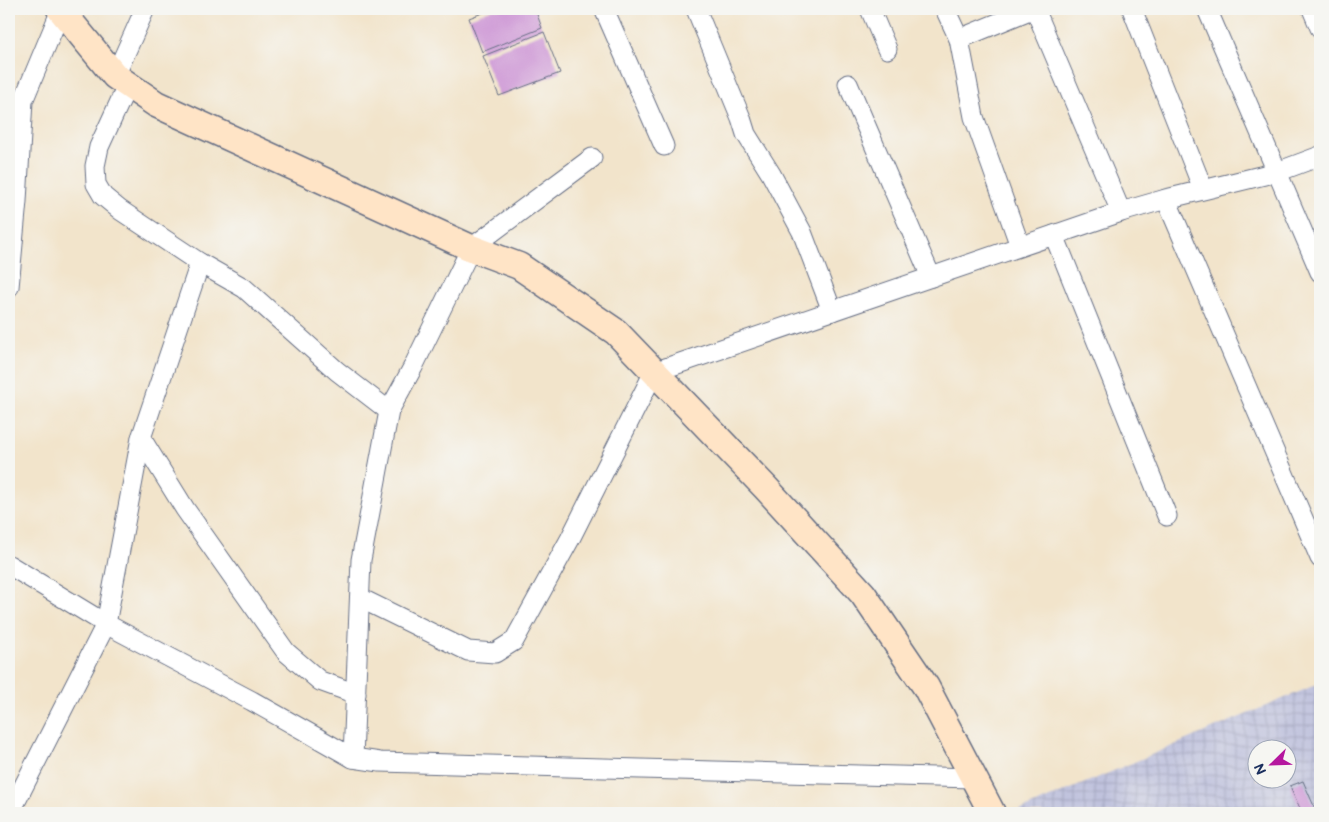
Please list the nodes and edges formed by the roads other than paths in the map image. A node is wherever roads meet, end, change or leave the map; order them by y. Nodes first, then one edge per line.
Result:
1 (145, 9) edge
2 (604, 9) edge
3 (696, 9) edge
4 (870, 9) edge
5 (945, 9) edge
6 (1034, 9) edge
7 (1132, 9) edge
8 (1208, 9) edge
9 (1312, 9) edge
10 (60, 10) edge
11 (1320, 28) edge
12 (958, 39) junction
13 (887, 49) dead end
14 (121, 80) junction
15 (848, 84) dead end
16 (664, 146) dead end
17 (1320, 156) edge
18 (592, 158) dead end
19 (1278, 172) junction
20 (1203, 190) junction
21 (1166, 199) junction
22 (13, 203) edge
23 (1121, 212) junction
24 (1054, 235) junction
25 (1020, 246) junction
26 (471, 248) junction
27 (200, 263) junction
28 (1320, 272) edge
29 (930, 277) junction
30 (9, 287) edge
31 (832, 311) junction
32 (654, 372) junction
33 (390, 411) junction
34 (141, 438) junction
35 (1166, 516) dead end
36 (1320, 558) edge
37 (9, 565) edge
38 (360, 598) junction
39 (106, 624) junction
40 (356, 694) junction
41 (353, 758) junction
42 (973, 778) junction
43 (10, 813) edge
44 (992, 813) edge

1 - 14 street
2 - 16 street
3 - 31 street
4 - 13 street
5 - 12 street
6 - 12 street
6 - 23 street
7 - 20 street
8 - 19 street
9 - 11 street
10 - 14 street
10 - 22 street
12 - 25 street
14 - 26 street
14 - 27 street
15 - 29 street
17 - 19 street
18 - 26 street
19 - 20 street
19 - 28 street
20 - 21 street
21 - 23 street
21 - 36 street
22 - 30 street
23 - 24 street
24 - 25 street
24 - 35 street
25 - 29 street
26 - 32 street
26 - 33 street
27 - 33 street
27 - 34 street
29 - 31 street
31 - 32 street
32 - 38 street
32 - 42 street
33 - 38 street
34 - 39 street
34 - 40 street
37 - 39 street
38 - 40 street
39 - 41 street
39 - 43 street
40 - 41 street
41 - 42 street
42 - 44 street

